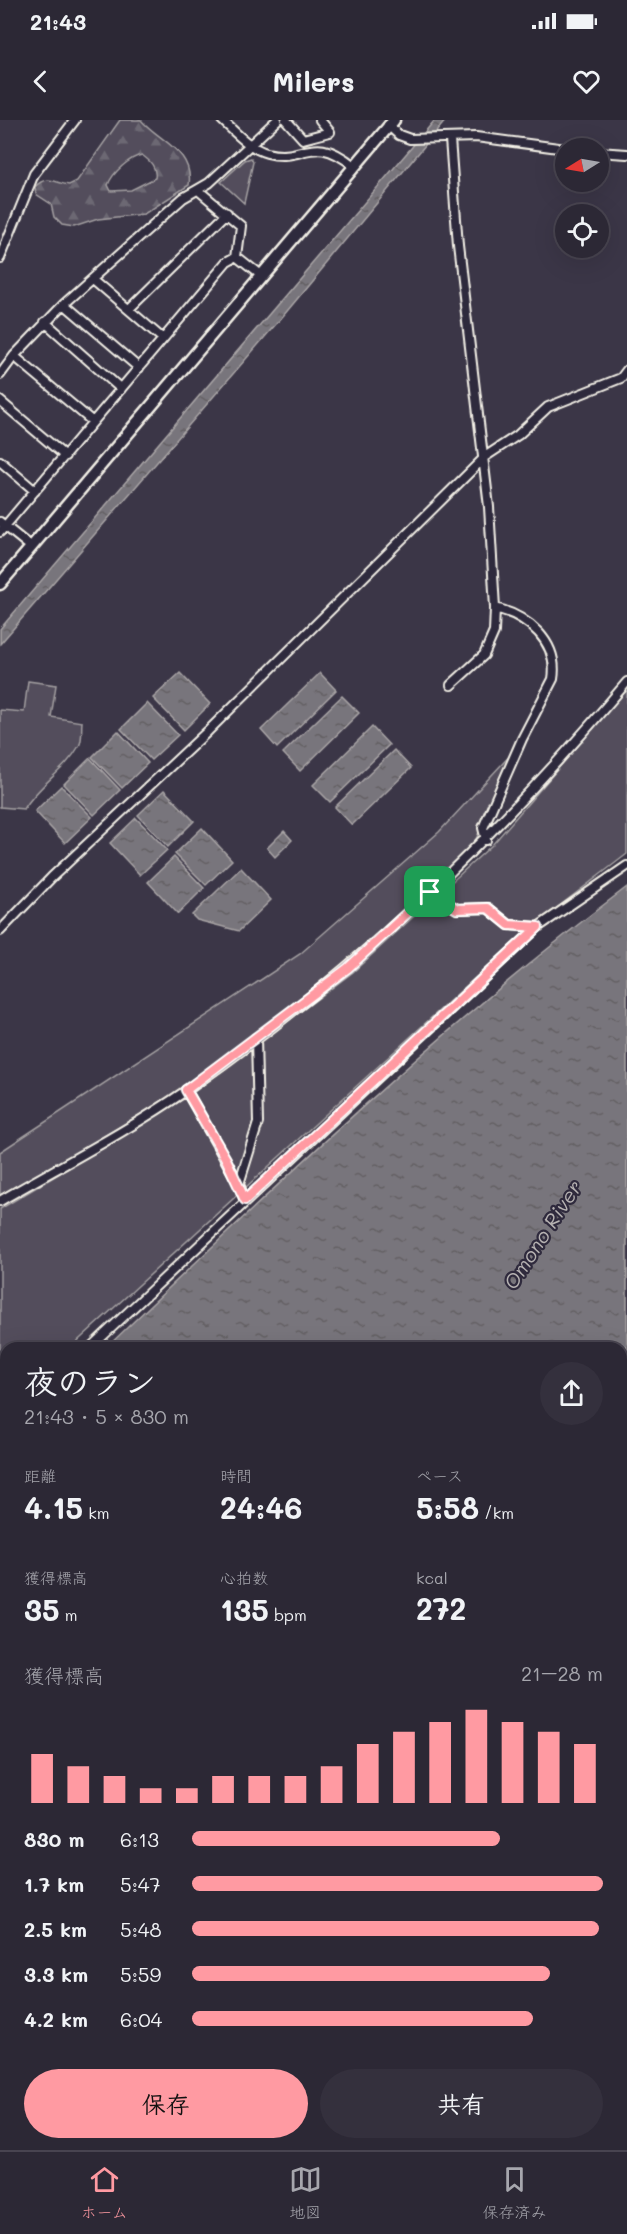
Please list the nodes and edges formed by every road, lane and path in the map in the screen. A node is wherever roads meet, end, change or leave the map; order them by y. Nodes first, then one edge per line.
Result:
1 (75, 120) edge
2 (222, 120) edge
3 (277, 120) edge
4 (286, 120) edge
5 (320, 120) edge
6 (391, 123) edge
7 (450, 139) junction
8 (251, 146) junction
9 (555, 148) edge
10 (609, 153) edge
11 (627, 154) edge
12 (354, 166) junction
13 (198, 190) junction
14 (227, 213) junction
15 (237, 257) junction
16 (0, 258) edge
17 (261, 276) junction
18 (93, 279) junction
19 (64, 304) junction
20 (129, 309) junction
21 (45, 322) junction
22 (163, 339) junction
23 (14, 356) junction
24 (139, 368) junction
25 (627, 370) edge
26 (0, 375) edge
27 (121, 389) junction
28 (0, 401) edge
29 (93, 422) junction
30 (65, 456) junction
31 (483, 458) junction
32 (0, 461) edge
33 (35, 491) junction
34 (2, 526) edge
35 (31, 547) junction
36 (0, 584) edge
37 (495, 608) junction
38 (627, 682) edge
39 (451, 685) dead end
40 (486, 840) junction
41 (627, 866) edge
42 (430, 892) junction
43 (538, 927) junction
44 (0, 931) edge
45 (256, 1038) junction
46 (186, 1090) junction
47 (239, 1184) junction
48 (245, 1200) junction
49 (0, 1201) edge
50 (96, 1342) edge

1 - 16 street
2 - 8 street
3 - 8 street
4 - 5 street
6 - 7 street
6 - 12 street
7 - 9 street
7 - 31 street
8 - 12 street
8 - 13 street
10 - 11 street
12 - 17 street
13 - 14 street
13 - 18 street
14 - 15 street
14 - 20 street
15 - 17 street
15 - 22 street
17 - 35 street
18 - 19 street
18 - 20 street
19 - 21 street
19 - 24 street
20 - 22 street
21 - 23 street
21 - 27 street
22 - 24 street
23 - 26 street
23 - 29 street
24 - 27 street
25 - 31 street
27 - 29 street
28 - 30 street
29 - 30 street
30 - 33 street
31 - 37 street
31 - 44 street
32 - 33 street
33 - 34 street
34 - 35 street
35 - 36 street
37 - 39 street
37 - 40 street
38 - 40 street
40 - 42 street
41 - 43 street
42 - 43 street
42 - 45 street
43 - 48 street
45 - 46 street
45 - 47 street
46 - 47 street
46 - 49 street
47 - 48 street
48 - 50 street

